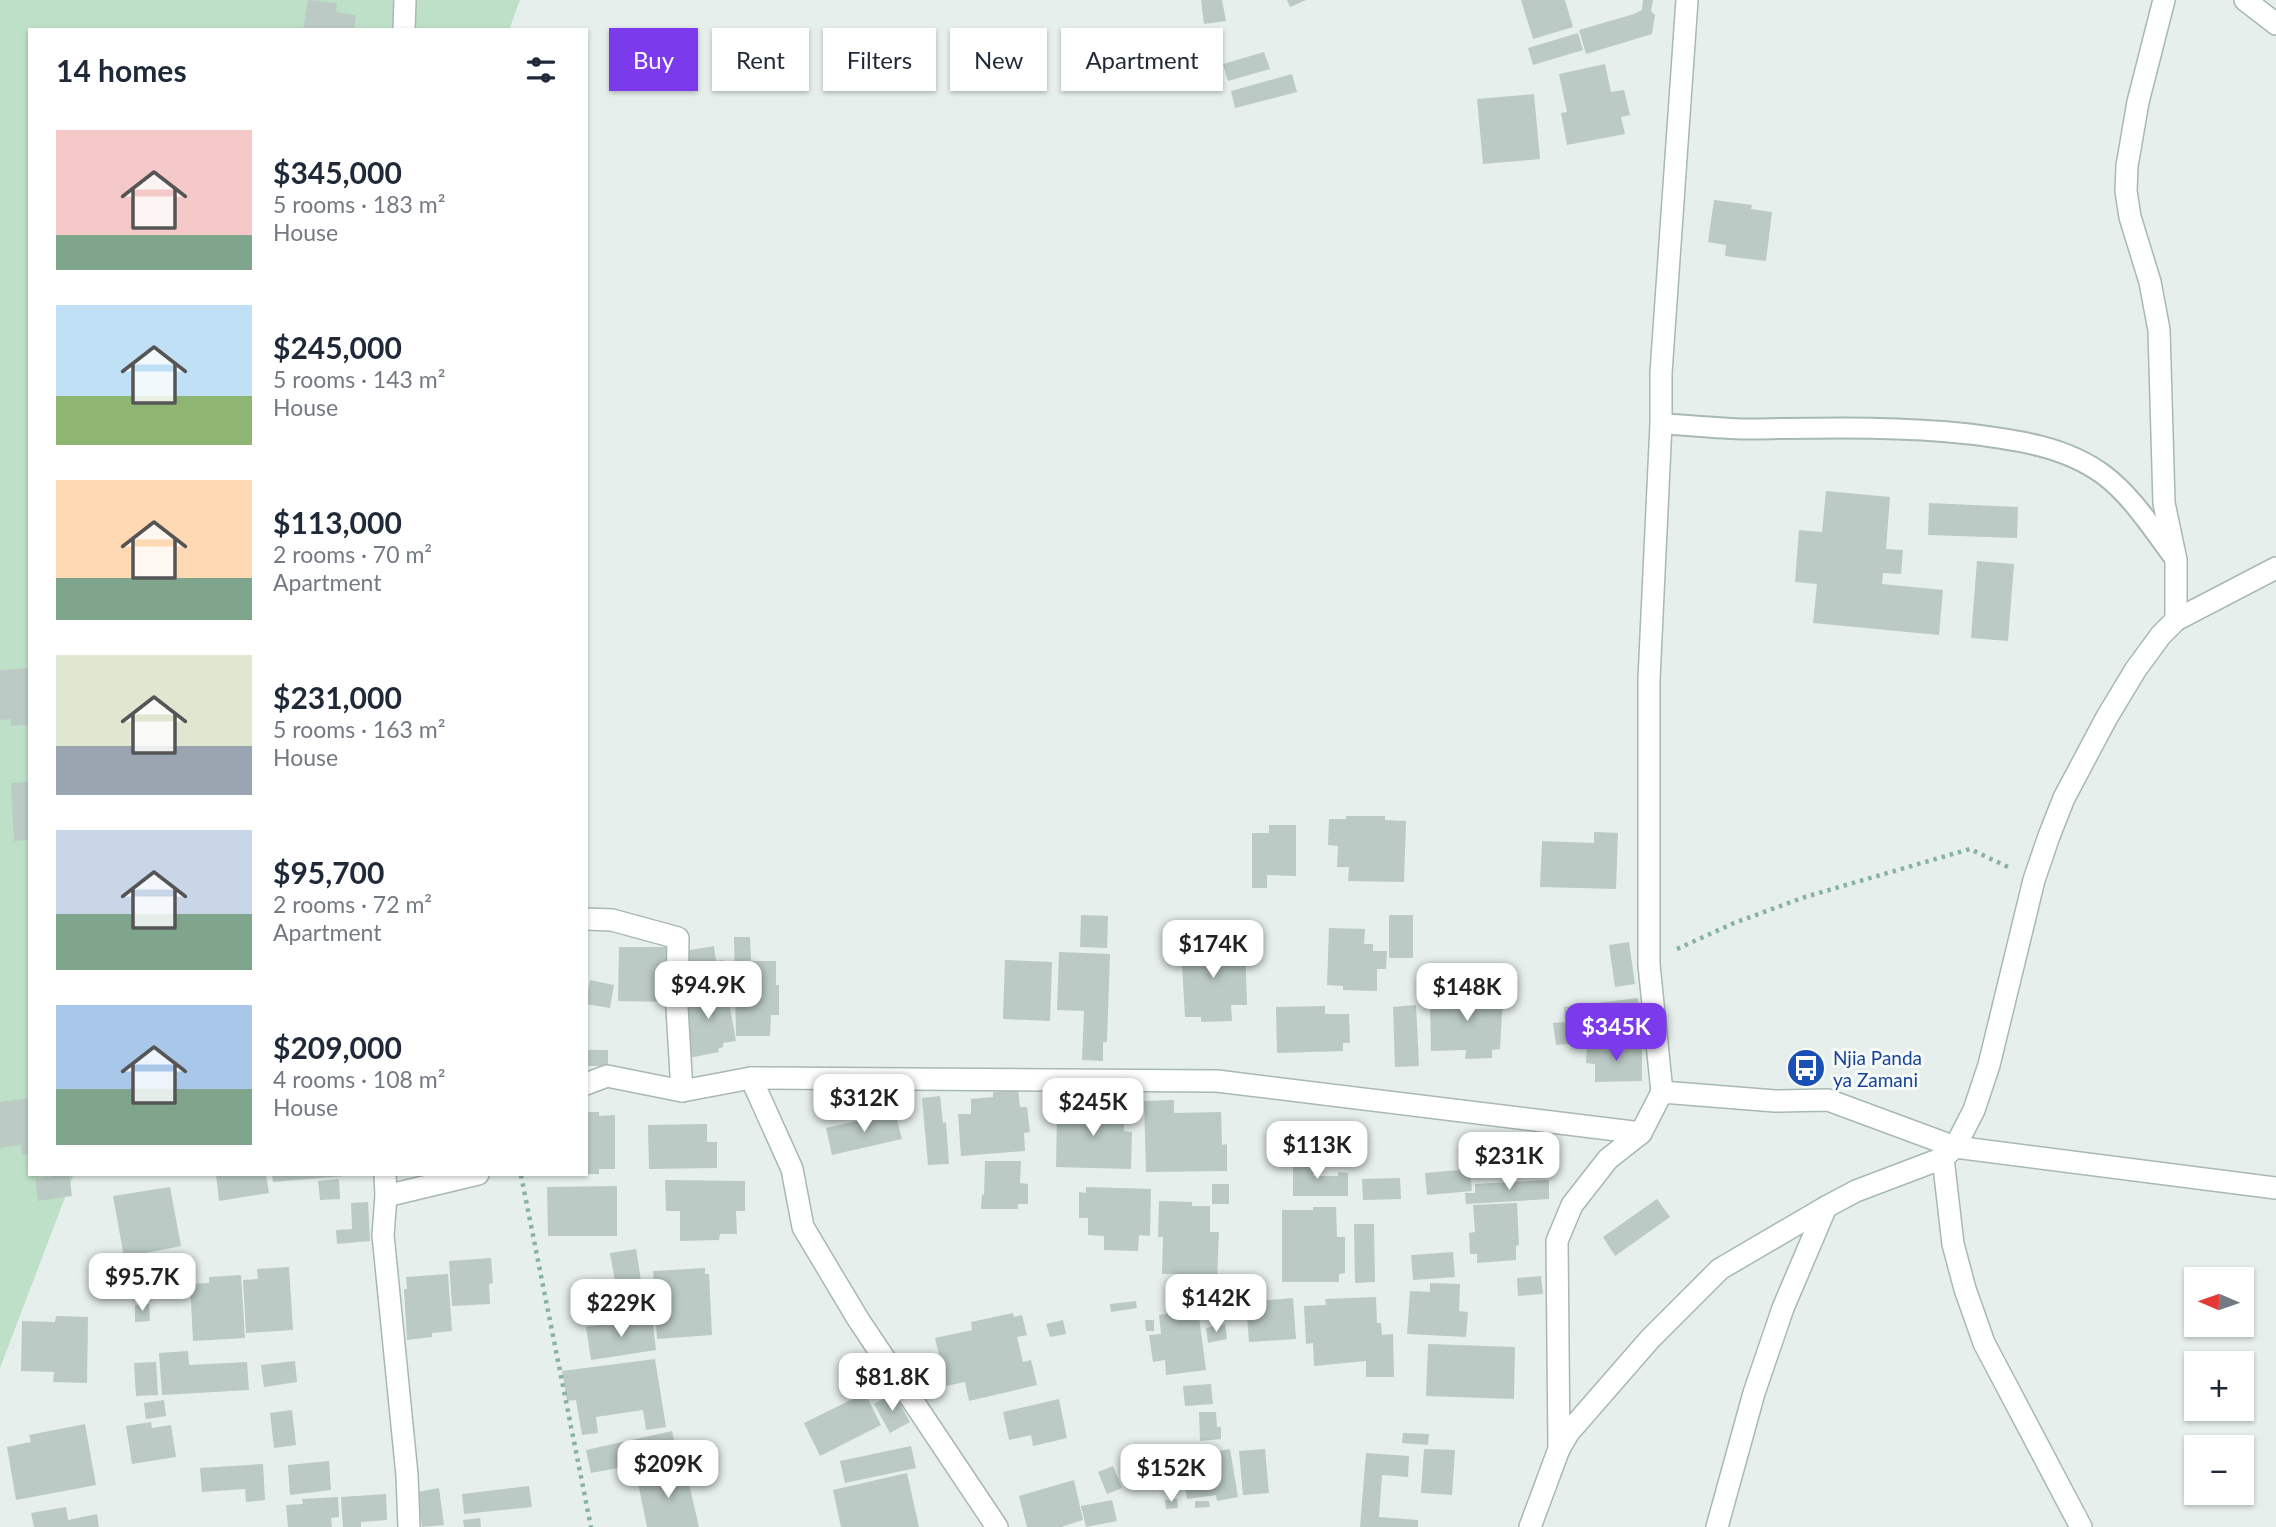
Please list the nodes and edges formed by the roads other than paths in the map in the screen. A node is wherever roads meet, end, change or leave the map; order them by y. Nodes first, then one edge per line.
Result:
1 (405, 0) edge
2 (1687, 0) edge
3 (2164, 0) edge
4 (2245, 0) edge
5 (2276, 24) edge
6 (404, 28) edge
7 (1661, 424) junction
8 (2176, 560) junction
9 (2276, 568) edge
10 (2176, 620) junction
11 (588, 919) edge
12 (751, 1077) junction
13 (588, 1083) edge
14 (682, 1091) junction
15 (1662, 1092) junction
16 (1641, 1133) junction
17 (1949, 1152) junction
18 (385, 1176) edge
19 (470, 1176) edge
20 (2276, 1188) edge
21 (386, 1196) junction
22 (1826, 1207) junction
23 (1559, 1448) junction
24 (409, 1527) edge
25 (997, 1527) edge
26 (1530, 1527) edge
27 (1717, 1527) edge
28 (2081, 1527) edge

1 - 6 street
2 - 7 street
3 - 8 street
4 - 5 street
7 - 8 lane
7 - 15 street
8 - 10 street
9 - 10 street
10 - 17 street
11 - 14 street
12 - 14 street
12 - 16 street
12 - 25 street
13 - 14 street
15 - 16 street
15 - 17 street
16 - 23 street
17 - 20 street
17 - 22 street
17 - 28 street
18 - 21 street
19 - 21 street
21 - 24 street
22 - 23 street
22 - 27 street
23 - 26 street

